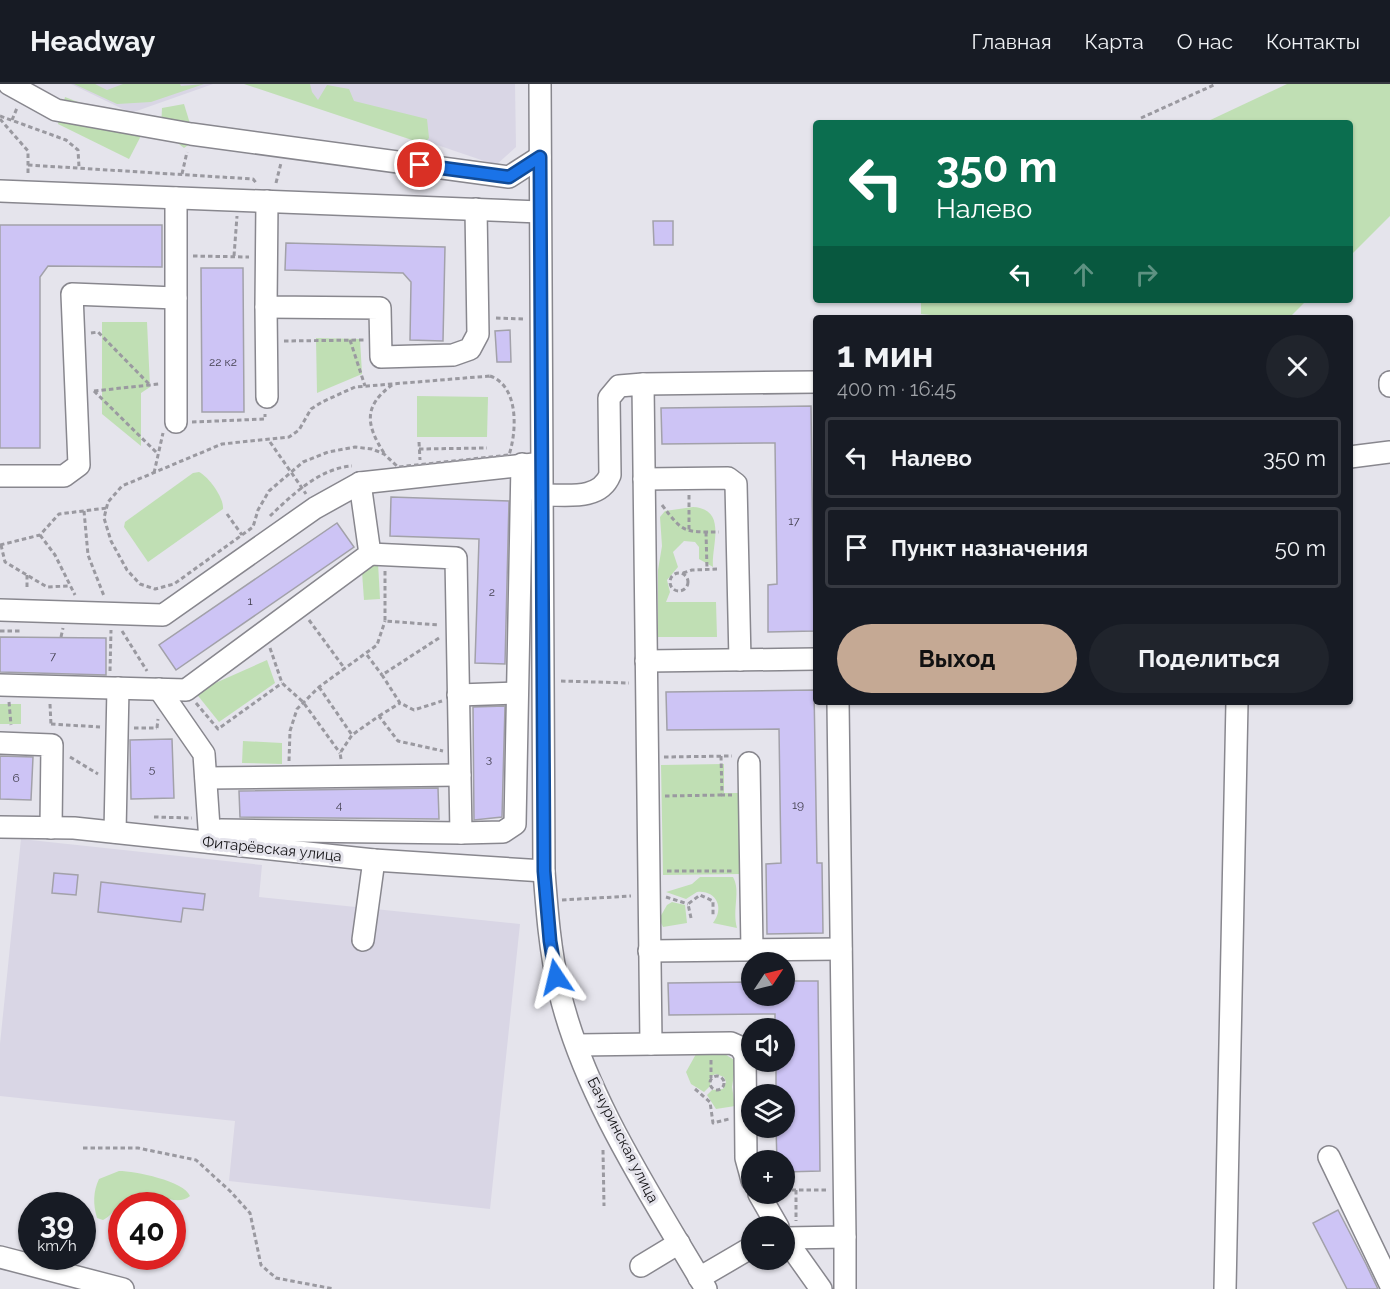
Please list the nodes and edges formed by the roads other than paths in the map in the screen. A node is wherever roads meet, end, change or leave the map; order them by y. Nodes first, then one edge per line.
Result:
1 (9, 84) edge
2 (540, 84) edge
3 (540, 157) junction
4 (0, 191) edge
5 (260, 197) junction
6 (176, 198) junction
7 (476, 209) junction
8 (540, 212) junction
9 (176, 298) junction
10 (266, 307) junction
11 (813, 382) edge
12 (643, 384) junction
13 (267, 397) road end
14 (176, 422) road end
15 (1390, 452) edge
16 (1353, 457) edge
17 (531, 464) junction
18 (0, 476) edge
19 (644, 479) junction
20 (360, 483) junction
21 (541, 495) junction
22 (378, 554) junction
23 (0, 610) edge
24 (813, 659) edge
25 (740, 660) junction
26 (646, 661) junction
27 (4, 685) edge
28 (114, 688) junction
29 (159, 689) junction
30 (515, 693) junction
31 (458, 695) junction
32 (838, 705) edge
33 (1238, 705) edge
34 (6, 743) edge
35 (749, 763) road end
36 (460, 765) junction
37 (206, 778) junction
38 (0, 827) edge
39 (51, 828) junction
40 (115, 832) junction
41 (461, 833) junction
42 (210, 842) junction
43 (374, 860) junction
44 (544, 871) junction
45 (363, 940) dead end
46 (752, 950) junction
47 (841, 950) junction
48 (650, 951) junction
49 (651, 1044) junction
50 (578, 1045) junction
51 (746, 1150) edge
52 (1329, 1157) dead end
53 (795, 1235) edge
54 (845, 1237) junction
55 (679, 1243) junction
56 (795, 1248) edge
57 (741, 1255) edge
58 (0, 1257) edge
59 (641, 1266) dead end
60 (703, 1283) edge
61 (1390, 1284) edge
62 (123, 1289) edge
63 (822, 1289) edge
64 (845, 1289) edge
65 (1225, 1289) edge

1 - 3 street
2 - 3 street, Бачуринская улица
3 - 8 street, Бачуринская улица
4 - 6 street
5 - 6 street
5 - 7 street
5 - 10 street
6 - 9 street
7 - 8 street
7 - 10 street
8 - 17 street, Бачуринская улица
9 - 14 street
9 - 18 street
10 - 13 street
11 - 12 street
12 - 19 street
12 - 21 street
15 - 16 street
17 - 20 street
17 - 21 street, Бачуринская улица
17 - 30 street
19 - 25 street
19 - 26 street
20 - 22 street
20 - 23 street
21 - 44 street, Бачуринская улица
22 - 29 street
22 - 31 street
24 - 25 street
25 - 26 street
26 - 48 street
27 - 28 street
28 - 29 street
28 - 40 street
29 - 37 street
30 - 31 street
30 - 41 street
31 - 36 street
32 - 47 street
33 - 65 street
34 - 39 street
35 - 46 street
36 - 37 street
36 - 41 street
37 - 42 street
38 - 39 street, Фитарёвская улица
39 - 40 street, Фитарёвская улица
40 - 42 street, Фитарёвская улица
41 - 42 street
42 - 43 street, Фитарёвская улица
43 - 44 street, Фитарёвская улица
43 - 45 street
44 - 50 street, Бачуринская улица
46 - 47 street
46 - 48 street
47 - 54 street
48 - 49 street
49 - 50 street
49 - 51 street
50 - 55 street, Бачуринская улица
52 - 61 street
53 - 54 street
54 - 64 street
55 - 59 street
55 - 60 street, Бачуринская улица
56 - 63 street
57 - 60 street
58 - 62 street

